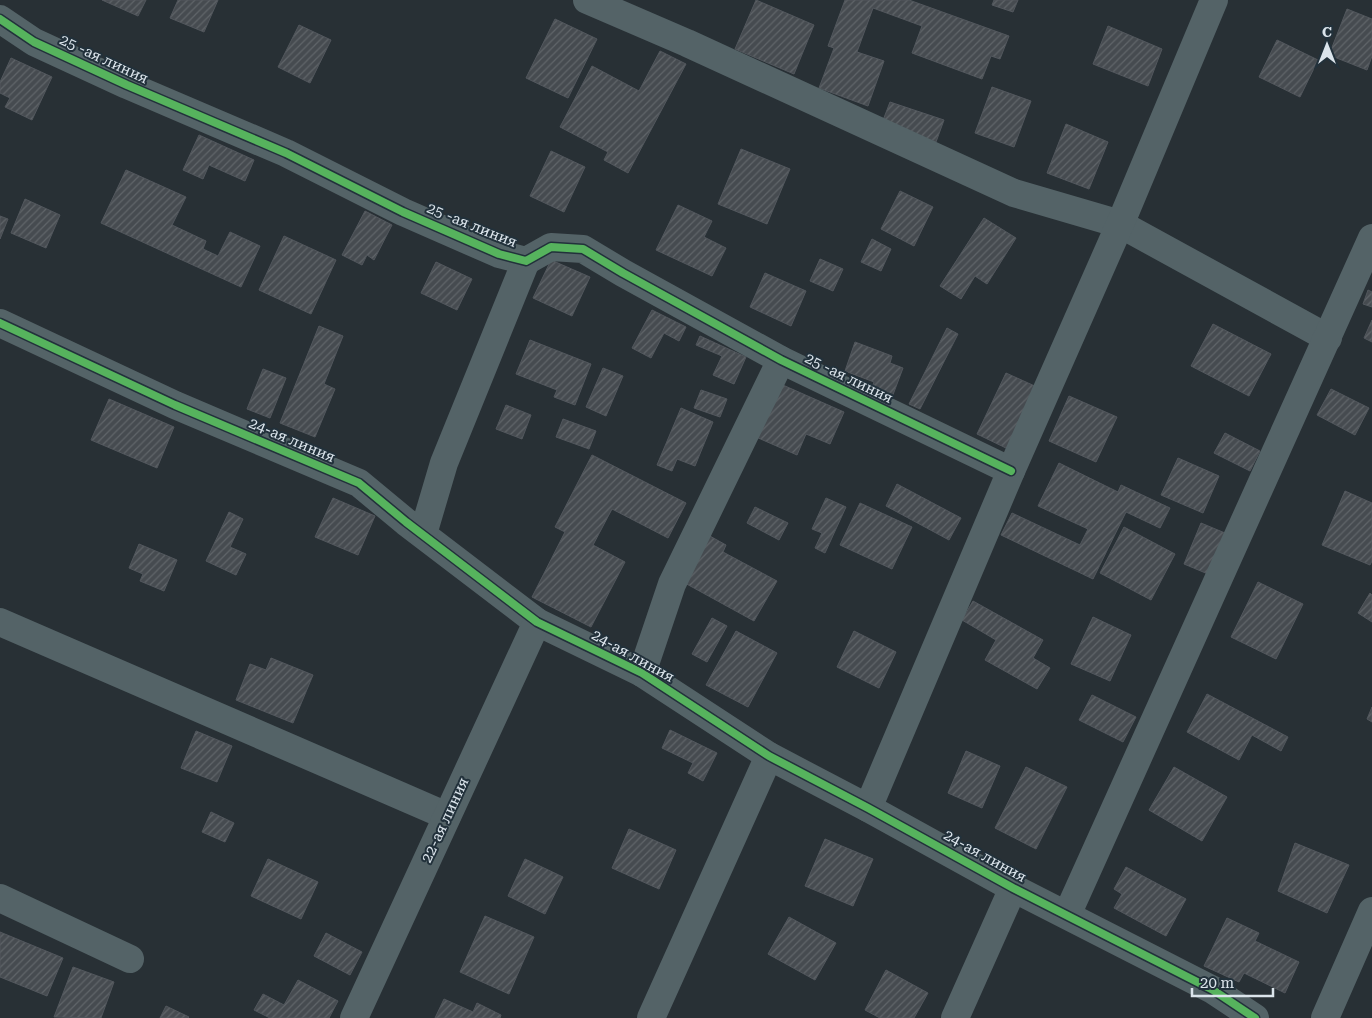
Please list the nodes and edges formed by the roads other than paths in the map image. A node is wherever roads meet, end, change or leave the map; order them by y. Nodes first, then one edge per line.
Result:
1 (587, 0) edge
2 (1214, 0) edge
3 (3, 16) edge
4 (1120, 224) junction
5 (1372, 238) edge
6 (526, 261) junction
7 (0, 323) edge
8 (1328, 338) junction
9 (781, 360) junction
10 (1011, 472) junction
11 (423, 534) junction
12 (0, 622) edge
13 (537, 622) junction
14 (642, 673) junction
15 (769, 756) junction
16 (868, 808) junction
17 (447, 816) junction
18 (1014, 888) junction
19 (0, 898) edge
20 (1372, 911) edge
21 (1067, 915) junction
22 (130, 959) dead end
23 (354, 1018) edge
24 (651, 1018) edge
25 (955, 1018) edge
26 (1255, 1018) edge
27 (1325, 1018) edge

1 - 4 street
2 - 4 street
3 - 6 street, 25 -ая линия
4 - 8 street
4 - 10 street
5 - 8 street
6 - 9 street, 25 -ая линия
6 - 11 street
7 - 11 street, 24-ая линия
8 - 21 street
9 - 10 street, 25 -ая линия
9 - 14 street
10 - 16 street
11 - 13 street, 24-ая линия
12 - 17 street
13 - 14 street, 24-ая линия
13 - 17 street, 22-ая линия
14 - 15 street, 24-ая линия
15 - 16 street, 24-ая линия
15 - 24 street
16 - 18 street, 24-ая линия
17 - 23 street, 22-ая линия
18 - 21 street, 24-ая линия
18 - 25 street
19 - 22 street
20 - 27 street
21 - 26 street, 24-ая линия

